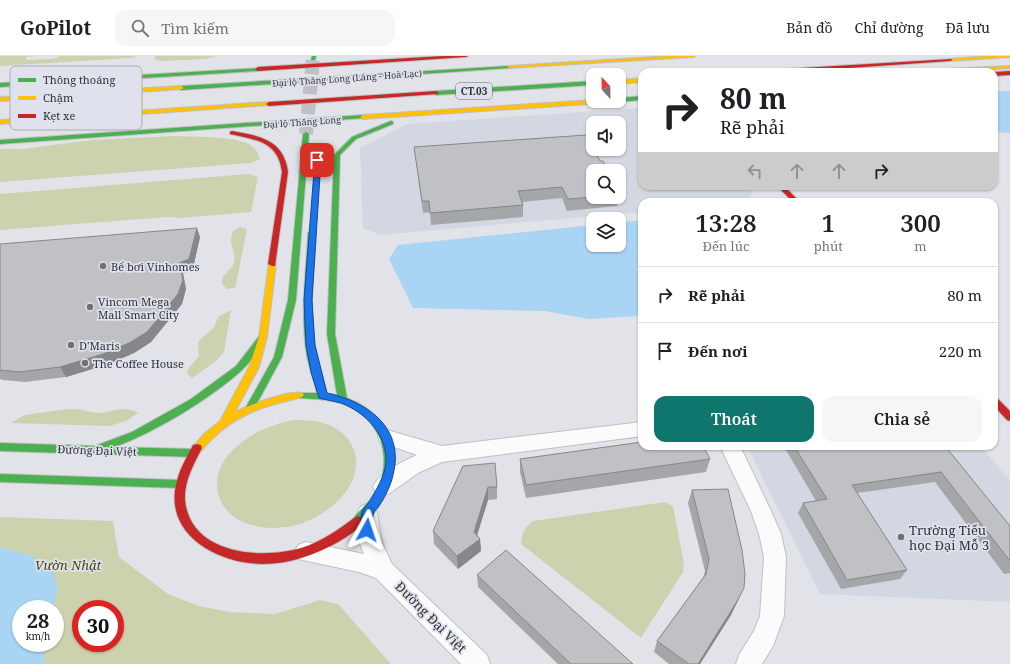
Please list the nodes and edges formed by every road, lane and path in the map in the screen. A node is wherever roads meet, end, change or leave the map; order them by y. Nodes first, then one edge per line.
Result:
1 (388, 56) edge
2 (466, 56) edge
3 (623, 56) edge
4 (693, 56) edge
5 (1010, 56) edge
6 (276, 58) dead end
7 (413, 59) junction
8 (1010, 67) edge
9 (828, 68) edge
10 (994, 68) edge
11 (215, 72) junction
12 (1010, 73) edge
13 (998, 74) edge
14 (384, 75) junction
15 (142, 76) edge
16 (638, 80) edge
17 (626, 81) edge
18 (10, 84) edge
19 (586, 84) edge
20 (0, 85) edge
21 (638, 85) edge
22 (203, 86) junction
23 (626, 86) edge
24 (142, 88) edge
25 (586, 88) edge
26 (142, 90) edge
27 (10, 98) edge
28 (638, 98) edge
29 (0, 99) edge
30 (355, 99) junction
31 (626, 99) edge
32 (586, 102) edge
33 (259, 105) junction
34 (142, 113) edge
35 (431, 113) junction
36 (142, 117) edge
37 (10, 121) edge
38 (0, 122) edge
39 (10, 125) edge
40 (0, 126) edge
41 (205, 129) junction
42 (306, 134) tunnel mouth
43 (0, 142) edge
44 (784, 190) edge
45 (793, 198) edge
46 (313, 222) dead end
47 (263, 337) junction
48 (323, 396) junction
49 (343, 400) junction
50 (998, 404) edge
51 (251, 407) junction
52 (1010, 417) edge
53 (225, 421) junction
54 (638, 430) edge
55 (387, 437) junction
56 (0, 447) edge
57 (95, 450) junction
58 (732, 450) edge
59 (193, 453) junction
60 (442, 454) junction
61 (0, 478) edge
62 (180, 484) junction
63 (382, 488) junction
64 (367, 512) junction
65 (303, 552) junction
66 (384, 571) junction
67 (478, 664) edge
68 (748, 664) edge

1 - 7 main road
2 - 7 main road
3 - 14 main road
4 - 14 main road, Đại lộ Thăng Long (Láng - Hoà Lạc) / CT.03
5 - 9 main road
6 - 11 main road
7 - 11 main road
8 - 10 main road
11 - 15 main road
12 - 13 main road
14 - 22 main road, Đại lộ Thăng Long (Láng - Hoà Lạc) / CT.03
16 - 17 main road
18 - 20 main road
19 - 30 main road, Đại lộ Thăng Long (Láng - Hoà Lạc) / CT.03
21 - 23 main road
22 - 24 main road
22 - 26 main road, Đại lộ Thăng Long (Láng - Hoà Lạc) / CT.03
25 - 30 main road
27 - 29 main road, Đại lộ Thăng Long (Láng - Hoà Lạc) / CT.03
28 - 31 main road
30 - 33 main road, Đại lộ Thăng Long (Láng - Hoà Lạc) / CT.03
32 - 35 main road, Đại lộ Thăng Long
33 - 34 main road, Đại lộ Thăng Long (Láng - Hoà Lạc) / CT.03
33 - 36 main road
35 - 41 main road, Đại lộ Thăng Long
35 - 49 main road
37 - 38 main road, Đại lộ Thăng Long (Láng - Hoà Lạc) / CT.03
39 - 40 main road
41 - 43 main road, Đại lộ Thăng Long
41 - 47 main road
42 - 51 main road
44 - 45 main road
46 - 48 main road
47 - 53 main road
47 - 57 main road
48 - 49 main road
48 - 51 main road
49 - 55 main road
50 - 52 main road
51 - 53 main road
53 - 59 main road
54 - 60 street
55 - 60 street
55 - 63 main road
56 - 57 main road, Đường Đại Việt
57 - 59 main road, Đường Đại Việt
58 - 68 street
59 - 62 main road
60 - 63 street
61 - 62 main road
62 - 65 main road
63 - 64 main road
64 - 65 main road
64 - 66 street, Đường Đại Việt
65 - 66 street, Đường Đại Việt
66 - 67 street, Đường Đại Việt

